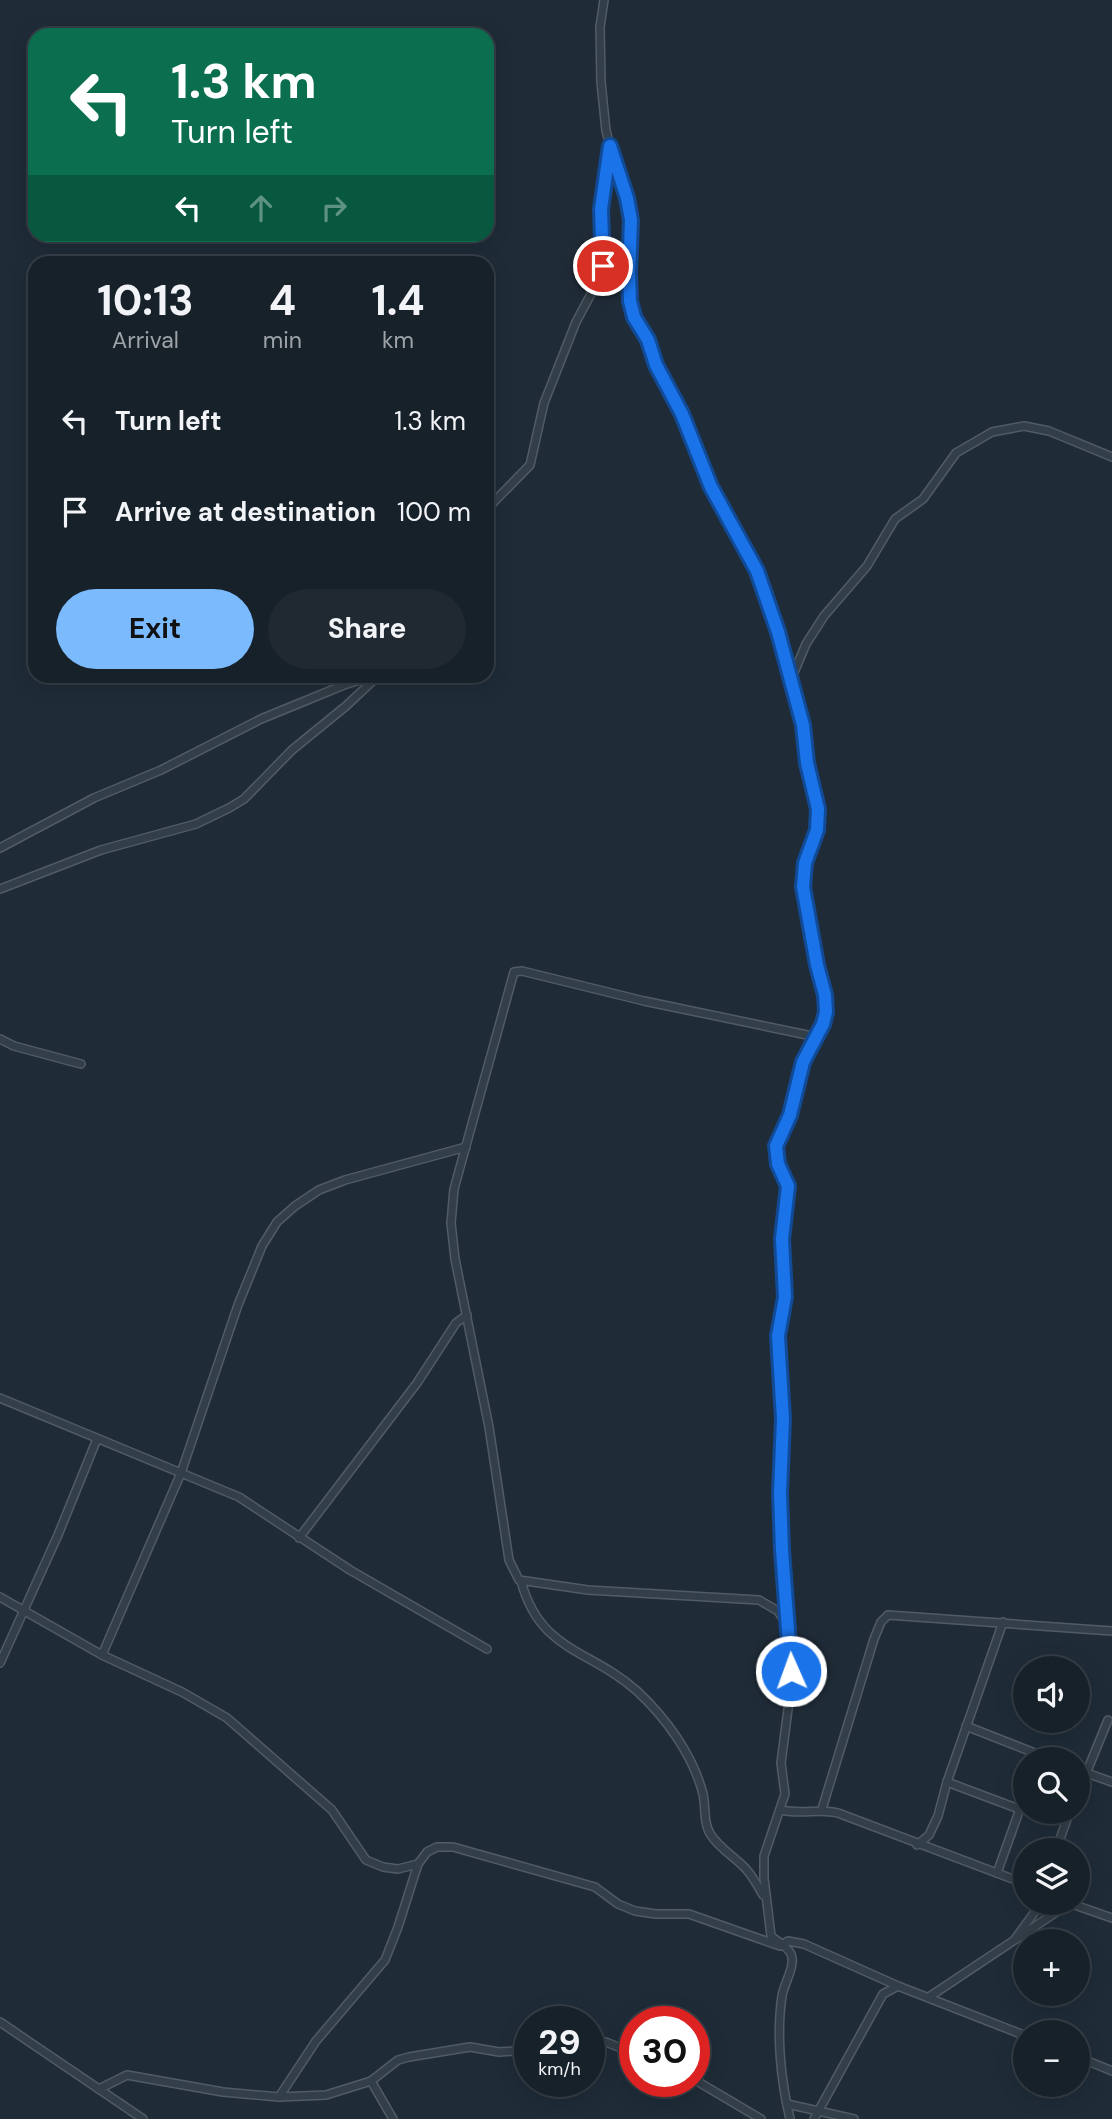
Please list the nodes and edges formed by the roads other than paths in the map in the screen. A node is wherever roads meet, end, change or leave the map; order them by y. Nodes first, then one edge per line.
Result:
1 (604, 0) edge
2 (610, 146) junction
3 (1112, 457) edge
4 (494, 502) edge
5 (351, 683) edge
6 (368, 683) edge
7 (790, 683) junction
8 (0, 848) edge
9 (0, 889) edge
10 (817, 1037) junction
11 (0, 1039) edge
12 (81, 1064) dead end
13 (466, 1147) junction
14 (467, 1315) junction
15 (2, 1399) edge
16 (0, 1408) edge
17 (97, 1439) junction
18 (181, 1473) junction
19 (299, 1538) junction
20 (521, 1581) junction
21 (0, 1597) edge
22 (23, 1610) junction
23 (1003, 1622) junction
24 (790, 1629) junction
25 (1112, 1631) edge
26 (487, 1649) dead end
27 (102, 1655) junction
28 (0, 1663) edge
29 (1108, 1720) dead end
30 (966, 1726) junction
31 (1015, 1747) edge
32 (1090, 1765) edge
33 (1090, 1774) edge
34 (947, 1782) junction
35 (1112, 1782) edge
36 (1013, 1807) edge
37 (822, 1809) junction
38 (781, 1810) junction
39 (1014, 1824) edge
40 (917, 1845) junction
41 (418, 1864) junction
42 (997, 1873) junction
43 (1013, 1879) edge
44 (766, 1901) junction
45 (1090, 1910) edge
46 (1033, 1915) edge
47 (1052, 1915) edge
48 (1112, 1918) edge
49 (1011, 1945) junction
50 (785, 1947) junction
51 (898, 1986) junction
52 (929, 1997) junction
53 (0, 2022) edge
54 (1013, 2031) edge
55 (514, 2051) edge
56 (1090, 2062) edge
57 (1112, 2071) edge
58 (371, 2081) junction
59 (99, 2089) junction
60 (710, 2089) edge
61 (279, 2097) junction
62 (787, 2104) junction
63 (816, 2116) edge
64 (143, 2119) edge
65 (393, 2119) edge
66 (761, 2119) edge
67 (790, 2119) edge
68 (854, 2119) edge

1 - 2 street
2 - 4 street
2 - 7 street
3 - 7 street
5 - 8 street
6 - 9 street
7 - 10 street
10 - 13 street
10 - 24 street
11 - 12 street
13 - 14 street
13 - 18 street
14 - 19 street
14 - 20 street
15 - 16 street
15 - 17 street
17 - 18 street
17 - 22 street
18 - 19 street
18 - 27 street
19 - 26 street
20 - 24 street
20 - 44 street
21 - 22 street
22 - 27 street
22 - 28 street
23 - 25 street
23 - 30 street
23 - 37 street
24 - 38 street
27 - 41 street
29 - 32 street
30 - 31 street
30 - 34 street
33 - 35 street
34 - 36 street
34 - 40 street
37 - 38 street
37 - 40 street
38 - 44 street
39 - 42 street
40 - 42 street
41 - 50 street
41 - 61 street
42 - 43 street
44 - 50 street
45 - 48 street
46 - 49 street
47 - 49 street
49 - 52 street
50 - 51 street
50 - 62 street
51 - 52 street
51 - 63 street
52 - 54 street
53 - 59 street
55 - 58 street
56 - 57 street
58 - 61 street
58 - 65 street
59 - 61 street
59 - 64 street
60 - 66 street
62 - 63 street
62 - 67 street
63 - 68 street

